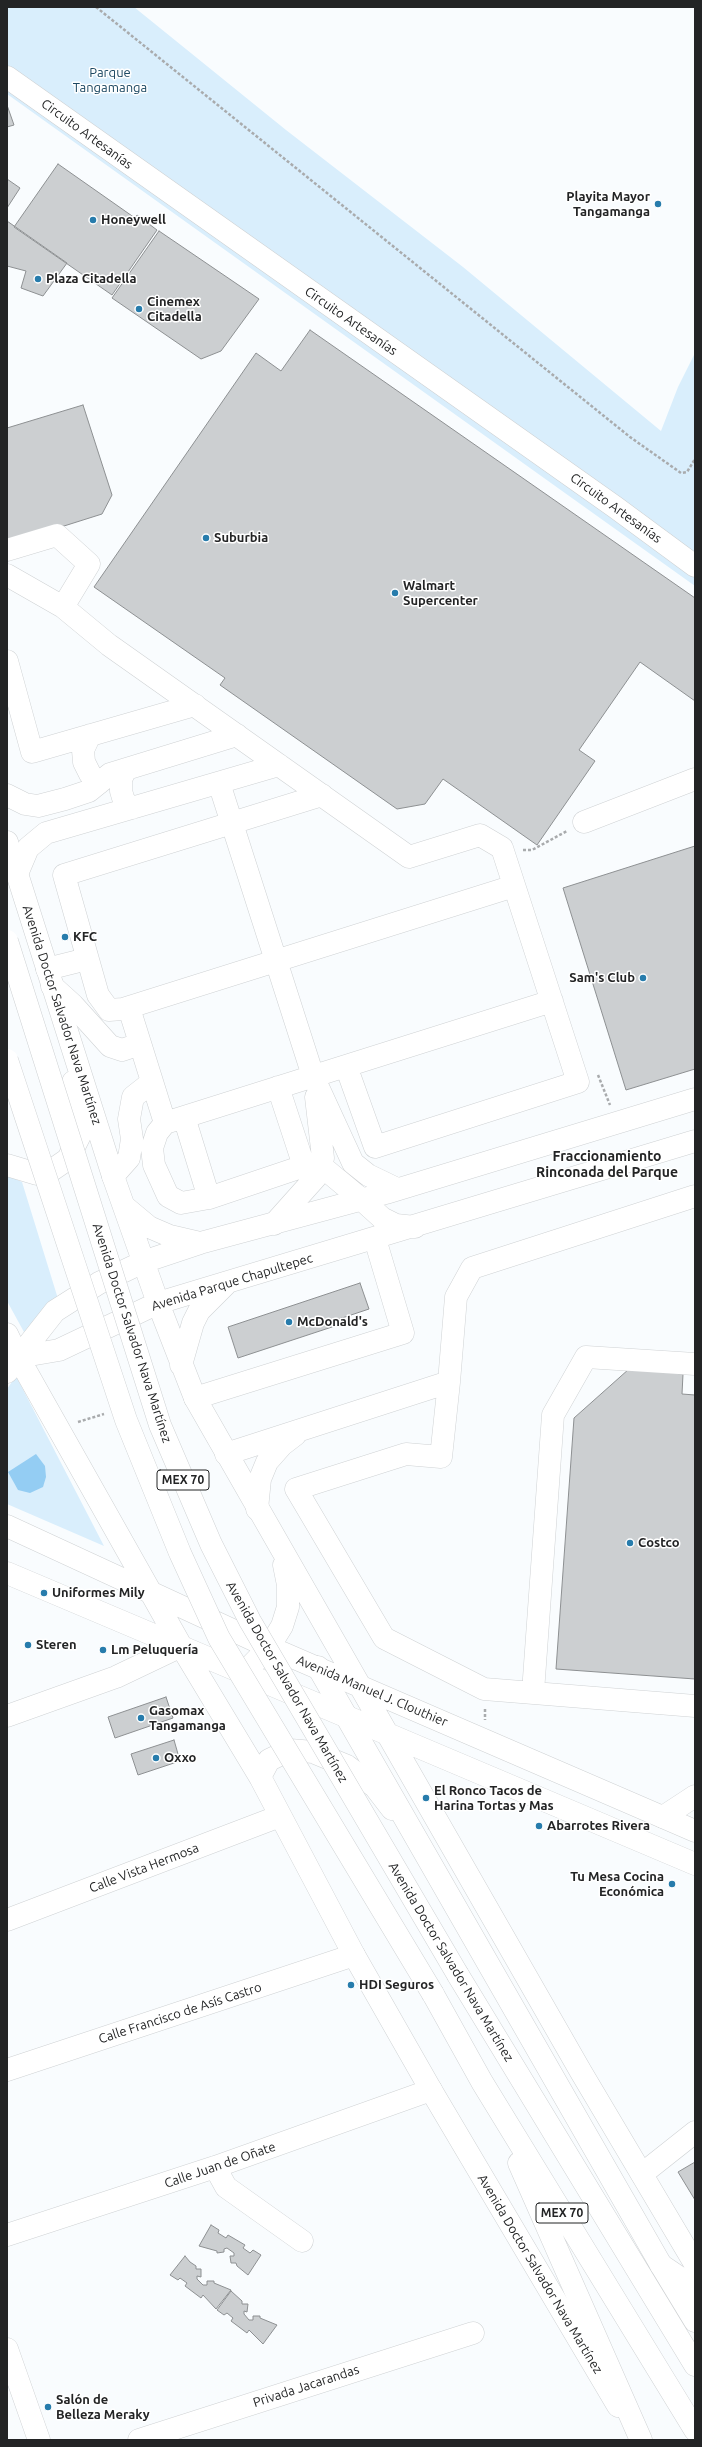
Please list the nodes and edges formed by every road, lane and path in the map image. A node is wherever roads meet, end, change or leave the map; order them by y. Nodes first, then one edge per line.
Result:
1 (96, 7) edge
2 (7, 77) edge
3 (695, 459) edge
4 (7, 550) edge
5 (695, 566) edge
6 (7, 575) edge
7 (63, 607) junction
8 (7, 661) edge
9 (195, 705) junction
10 (90, 735) junction
11 (237, 735) junction
12 (279, 765) junction
13 (126, 769) junction
14 (695, 779) edge
15 (99, 783) junction
16 (219, 783) junction
17 (7, 795) edge
18 (322, 795) junction
19 (132, 808) junction
20 (584, 822) joint
21 (232, 823) junction
22 (7, 842) edge
23 (502, 848) junction
24 (17, 874) junction
25 (514, 886) junction
26 (7, 941) edge
27 (87, 959) junction
28 (276, 961) junction
29 (50, 977) junction
30 (552, 1001) junction
31 (129, 1008) junction
32 (67, 1027) junction
33 (140, 1044) junction
34 (7, 1060) edge
35 (346, 1066) junction
36 (314, 1076) junction
37 (152, 1082) junction
38 (278, 1088) junction
39 (695, 1099) edge
40 (175, 1120) junction
41 (695, 1141) edge
42 (7, 1165) edge
43 (320, 1165) junction
44 (113, 1176) junction
45 (397, 1189) junction
46 (695, 1196) edge
47 (209, 1198) junction
48 (362, 1199) junction
49 (124, 1206) junction
50 (274, 1224) junction
51 (415, 1227) junction
52 (375, 1239) junction
53 (200, 1243) junction
54 (143, 1262) junction
55 (228, 1283) junction
56 (158, 1303) junction
57 (7, 1334) edge
58 (695, 1364) edge
59 (12, 1365) edge
60 (181, 1365) junction
61 (449, 1382) junction
62 (195, 1398) junction
63 (300, 1430) junction
64 (226, 1454) junction
65 (257, 1509) junction
66 (7, 1526) edge
67 (282, 1552) junction
68 (7, 1573) edge
69 (151, 1591) junction
70 (181, 1646) junction
71 (269, 1647) junction
72 (318, 1668) junction
73 (243, 1674) junction
74 (359, 1685) junction
75 (484, 1689) junction
76 (533, 1692) junction
77 (695, 1706) edge
78 (346, 1715) junction
79 (7, 1716) edge
80 (387, 1734) junction
81 (486, 1740) junction
82 (260, 1777) junction
83 (695, 1796) edge
84 (280, 1816) junction
85 (663, 1817) junction
86 (695, 1831) edge
87 (417, 1844) junction
88 (695, 1864) edge
89 (7, 1920) edge
90 (354, 1955) junction
91 (7, 2070) edge
92 (581, 2072) junction
93 (482, 2082) junction
94 (431, 2090) junction
95 (580, 2123) junction
96 (695, 2132) edge
97 (215, 2167) junction
98 (642, 2174) junction
99 (7, 2235) edge
100 (302, 2241) dead end
101 (695, 2264) edge
102 (661, 2265) junction
103 (695, 2288) edge
104 (695, 2321) edge
105 (473, 2333) dead end
106 (7, 2350) edge
107 (695, 2365) edge
108 (695, 2430) edge
109 (39, 2440) edge
110 (139, 2440) edge
111 (638, 2440) edge
112 (642, 2440) edge

1 - 3 path
2 - 5 main road, Circuito Artesanías
4 - 7 main road
6 - 7 main road
7 - 9 main road
8 - 10 main road
9 - 10 main road
9 - 11 main road
10 - 15 main road
11 - 12 main road
11 - 13 main road
12 - 16 main road
12 - 18 main road
13 - 15 main road
13 - 19 main road
14 - 20 main road
15 - 17 main road
16 - 19 main road
16 - 21 main road
18 - 21 main road
18 - 23 main road
19 - 24 main road
20 - 23 path
21 - 27 main road
21 - 28 main road
22 - 24 main road, Avenida Doctor Salvador Nava Martínez
23 - 25 main road
24 - 29 main road, Avenida Doctor Salvador Nava Martínez
25 - 28 main road
25 - 30 main road
26 - 107 main road, Avenida Doctor Salvador Nava Martínez / MEX 70, bridge
27 - 29 main road
27 - 31 main road
28 - 31 main road
28 - 36 main road
29 - 32 main road, Avenida Doctor Salvador Nava Martínez
29 - 33 main road
30 - 35 main road
30 - 35 main road
31 - 33 main road
32 - 42 main road
32 - 44 main road, Avenida Doctor Salvador Nava Martínez
33 - 37 main road
34 - 93 main road, MEX 70, bridge
35 - 36 main road
36 - 38 main road
36 - 43 main road
36 - 45 main road
37 - 40 main road
37 - 44 main road
38 - 40 main road
38 - 47 main road
39 - 45 main road
40 - 47 main road
40 - 47 main road
41 - 51 main road, Avenida Parque Chapultepec
43 - 48 main road
43 - 50 main road
44 - 49 main road, Avenida Doctor Salvador Nava Martínez
45 - 48 main road
46 - 61 main road
48 - 50 main road
48 - 51 main road
49 - 53 main road
49 - 54 main road, Avenida Doctor Salvador Nava Martínez
50 - 53 main road
51 - 52 main road, Avenida Parque Chapultepec
52 - 55 main road, Avenida Parque Chapultepec
52 - 62 main road
53 - 54 main road
54 - 56 main road, Avenida Doctor Salvador Nava Martínez
54 - 59 main road
55 - 56 main road, Avenida Parque Chapultepec
55 - 60 main road
56 - 59 main road, Avenida Parque Chapultepec
56 - 60 main road, Avenida Doctor Salvador Nava Martínez
57 - 59 main road, Avenida Doctor Salvador Nava Martínez
58 - 76 main road
59 - 69 main road, Avenida Doctor Salvador Nava Martínez
60 - 62 main road, Avenida Doctor Salvador Nava Martínez
61 - 63 main road
61 - 75 main road
62 - 64 main road, Avenida Doctor Salvador Nava Martínez
63 - 64 main road
63 - 65 main road
64 - 65 main road, Avenida Doctor Salvador Nava Martínez
65 - 67 main road, Avenida Doctor Salvador Nava Martínez
66 - 69 main road, Avenida Manuel J. Clouthier
67 - 71 main road
67 - 74 main road, Avenida Doctor Salvador Nava Martínez
68 - 70 main road
69 - 70 main road, Avenida Doctor Salvador Nava Martínez
69 - 71 main road, Avenida Manuel J. Clouthier
70 - 73 main road
70 - 79 main road
70 - 82 main road, Avenida Doctor Salvador Nava Martínez
71 - 72 main road, Avenida Manuel J. Clouthier
71 - 73 main road
72 - 74 main road, Avenida Manuel J. Clouthier
72 - 78 main road
73 - 78 main road
74 - 80 main road, Avenida Doctor Salvador Nava Martínez
74 - 81 main road, Avenida Manuel J. Clouthier
75 - 76 main road
75 - 81 path
76 - 77 main road
78 - 80 main road
78 - 87 main road
80 - 88 main road
80 - 92 main road, Avenida Doctor Salvador Nava Martínez
81 - 85 main road, Avenida Manuel J. Clouthier
82 - 84 main road, Avenida Doctor Salvador Nava Martínez
82 - 87 main road
83 - 85 main road
84 - 89 main road, Calle Vista Hermosa
84 - 90 main road, Avenida Doctor Salvador Nava Martínez
85 - 86 main road, Avenida Manuel J. Clouthier
87 - 95 main road
90 - 91 main road, Calle Francisco de Asís Castro
90 - 94 main road, Avenida Doctor Salvador Nava Martínez
92 - 95 main road
92 - 98 main road, Avenida Doctor Salvador Nava Martínez
93 - 108 main road, MEX 70
93 - 112 main road
94 - 97 main road, Calle Juan de Oñate
94 - 111 main road, Avenida Doctor Salvador Nava Martínez
95 - 102 main road
96 - 98 main road
97 - 99 main road, Calle Juan de Oñate
97 - 100 main road
98 - 101 main road, Avenida Doctor Salvador Nava Martínez
102 - 103 main road
102 - 104 main road
105 - 110 main road, Privada Jacarandas
106 - 109 main road

